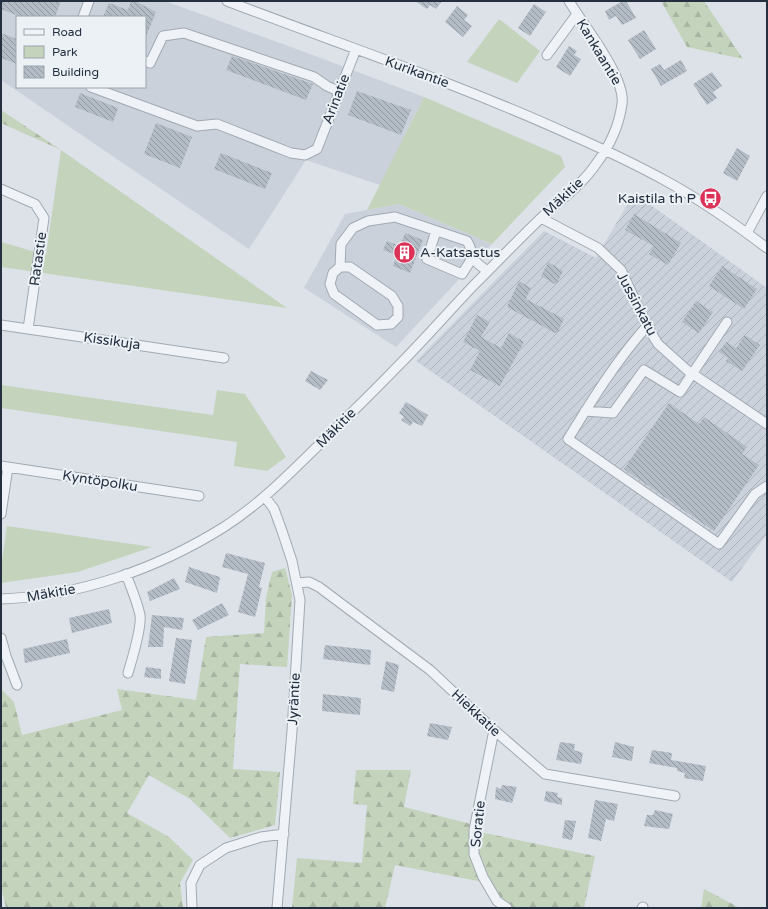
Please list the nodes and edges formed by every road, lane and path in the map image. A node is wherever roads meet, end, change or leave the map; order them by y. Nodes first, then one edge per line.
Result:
1 (89, 1) edge
2 (227, 1) edge
3 (569, 1) edge
4 (577, 14) junction
5 (83, 16) edge
6 (356, 49) junction
7 (547, 56) dead end
8 (146, 61) edge
9 (94, 88) edge
10 (340, 92) junction
11 (605, 150) junction
12 (1, 189) edge
13 (767, 196) edge
14 (541, 218) junction
15 (436, 230) junction
16 (747, 233) junction
17 (767, 248) edge
18 (473, 257) junction
19 (340, 267) junction
20 (488, 271) junction
21 (462, 274) junction
22 (475, 284) junction
23 (727, 322) dead end
24 (1, 325) edge
25 (647, 326) junction
26 (28, 329) junction
27 (224, 358) dead end
28 (692, 374) junction
29 (585, 411) junction
30 (767, 424) edge
31 (4, 467) edge
32 (767, 486) edge
33 (199, 496) dead end
34 (264, 497) junction
35 (1, 514) edge
36 (126, 574) junction
37 (297, 582) junction
38 (1, 599) edge
39 (1, 638) edge
40 (128, 673) dead end
41 (17, 685) dead end
42 (494, 730) junction
43 (675, 796) dead end
44 (284, 834) junction
45 (497, 905) edge
46 (192, 908) edge
47 (277, 908) edge
48 (507, 908) edge

1 - 5 street
2 - 6 street, Kurikantie
3 - 4 street, Kankaantie
4 - 7 street
4 - 11 street, Kankaantie
6 - 10 street, Arinatie
6 - 11 street, Kurikantie
8 - 10 street
9 - 10 street, Arinatie
11 - 14 street, Mäkitie
11 - 16 street, Kurikantie
12 - 26 street, Ratastie
13 - 16 street
14 - 20 street, Mäkitie
14 - 25 street, Jussinkatu
15 - 18 street
15 - 19 street
15 - 21 street
16 - 17 street, Kurikantie
18 - 20 street
18 - 21 street
19 - 19 street
20 - 22 street, Mäkitie
21 - 22 street
22 - 34 street, Mäkitie
23 - 28 street
24 - 26 street, Kissikuja
25 - 28 street, Jussinkatu
25 - 29 street
26 - 27 street, Kissikuja
28 - 29 street
28 - 30 street, Jussinkatu
29 - 32 street
31 - 33 street, Kyntöpolku
31 - 35 street
34 - 36 street, Mäkitie
34 - 37 street, Jyräntie
36 - 38 street, Mäkitie
36 - 40 street
37 - 42 street, Hiekkatie
37 - 44 street, Jyräntie
39 - 41 street
42 - 43 street, Hiekkatie
42 - 45 street, Soratie
44 - 46 street
44 - 47 street, Jyräntie
45 - 48 street, Soratie

